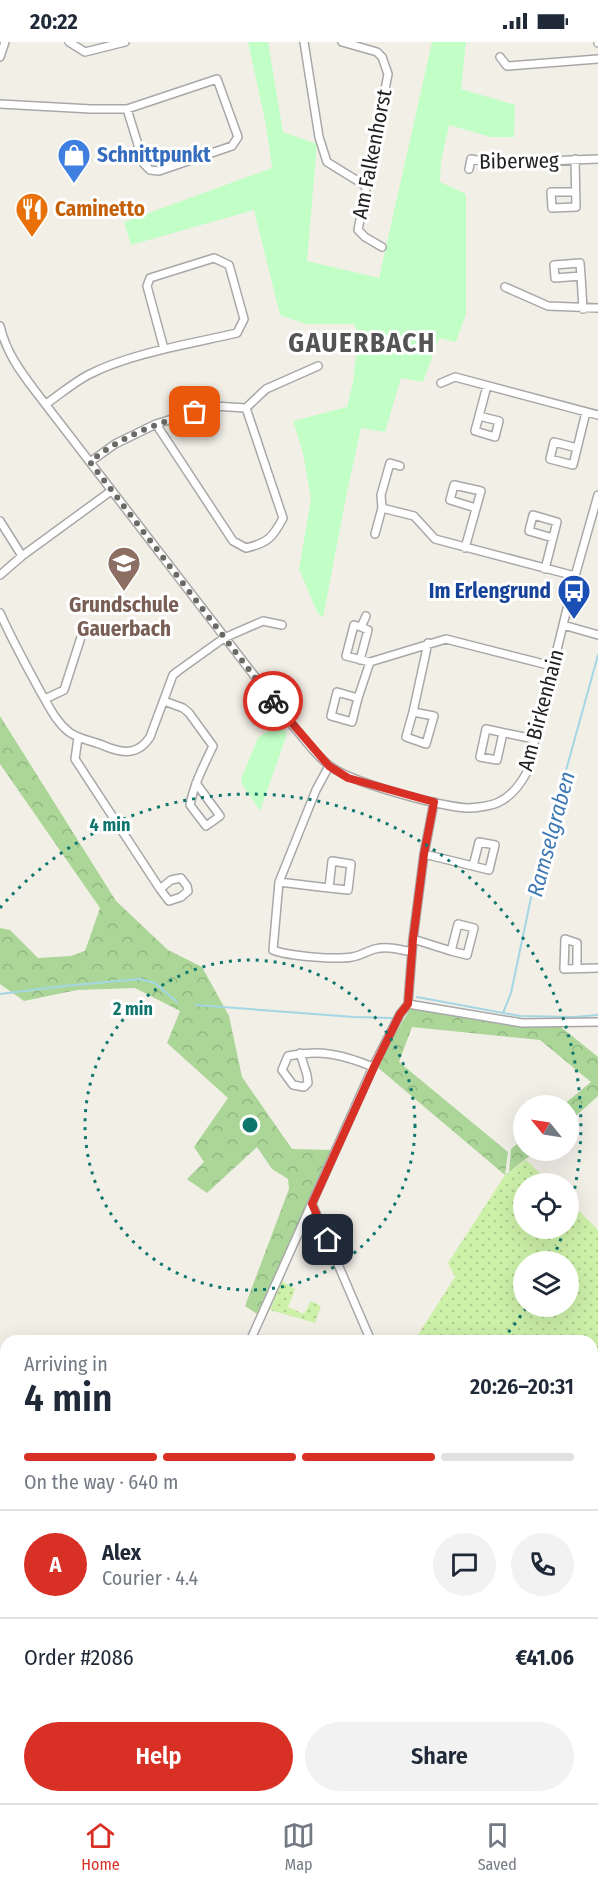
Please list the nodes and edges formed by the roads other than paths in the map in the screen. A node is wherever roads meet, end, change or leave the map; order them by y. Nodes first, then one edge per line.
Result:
1 (5, 42) edge
2 (69, 42) edge
3 (125, 42) edge
4 (304, 42) edge
5 (342, 42) edge
6 (0, 57) edge
7 (500, 57) dead end
8 (598, 59) edge
9 (0, 104) edge
10 (127, 109) junction
11 (575, 159) junction
12 (598, 159) edge
13 (469, 169) dead end
14 (366, 186) junction
15 (575, 192) dead end
16 (382, 248) dead end
17 (581, 276) dead end
18 (505, 287) dead end
19 (598, 308) edge
20 (583, 309) junction
21 (0, 326) edge
22 (164, 349) junction
23 (318, 366) dead end
24 (441, 383) dead end
25 (487, 386) junction
26 (46, 404) junction
27 (246, 408) junction
28 (586, 412) junction
29 (598, 415) edge
30 (479, 416) dead end
31 (156, 424) junction
32 (577, 448) dead end
33 (90, 462) junction
34 (400, 466) dead end
35 (111, 491) junction
36 (598, 495) edge
37 (382, 508) junction
38 (476, 508) junction
39 (0, 521) edge
40 (375, 534) dead end
41 (553, 538) dead end
42 (465, 548) junction
43 (22, 556) junction
44 (544, 569) junction
45 (0, 575) edge
46 (575, 576) junction
47 (0, 614) edge
48 (366, 616) dead end
49 (282, 625) dead end
50 (563, 626) junction
51 (361, 627) junction
52 (83, 631) dead end
53 (598, 635) edge
54 (224, 638) junction
55 (428, 643) junction
56 (360, 660) junction
57 (370, 662) junction
58 (552, 666) junction
59 (358, 698) junction
60 (45, 699) junction
61 (164, 701) junction
62 (413, 712) junction
63 (503, 733) junction
64 (78, 738) junction
65 (534, 739) junction
66 (329, 766) junction
67 (196, 783) junction
68 (434, 802) junction
69 (424, 854) junction
70 (473, 866) dead end
71 (279, 882) junction
72 (329, 888) junction
73 (160, 889) dead end
74 (413, 939) junction
75 (412, 951) junction
76 (451, 951) junction
77 (577, 968) dead end
78 (598, 968) edge
79 (408, 1004) junction
80 (598, 1022) edge
81 (300, 1053) junction
82 (374, 1067) junction
83 (312, 1204) junction
84 (253, 1335) edge
85 (368, 1335) edge

1 - 6 street
2 - 3 street
4 - 14 street
5 - 14 street, Am Falkenhorst
7 - 8 street
9 - 10 street
10 - 10 street
11 - 12 street, Biberweg
11 - 13 street, Biberweg
11 - 15 street, Biberweg
14 - 16 street, Am Falkenhorst
17 - 20 street
18 - 20 street
19 - 20 street
21 - 26 street, Am Birkenhain
22 - 22 street
22 - 26 street
23 - 27 street
24 - 25 street
25 - 28 street
25 - 30 street
26 - 33 street, Am Birkenhain
27 - 31 street
27 - 31 street
28 - 29 street
28 - 32 street
31 - 33 street
33 - 35 street, Am Birkenhain
34 - 37 street
35 - 43 street
35 - 54 street, Am Birkenhain
36 - 46 street, Am Birkenhain
37 - 40 street
37 - 42 street
38 - 38 street
38 - 42 street
39 - 43 street
41 - 44 street
42 - 44 street
43 - 45 street
44 - 46 street
46 - 50 street, Am Birkenhain
47 - 60 street
48 - 51 street
49 - 54 street
50 - 53 street
50 - 58 street, Am Birkenhain
51 - 56 street
51 - 56 street
52 - 60 street
54 - 61 street
54 - 66 street, Am Birkenhain
55 - 57 street
55 - 58 street
55 - 62 street
56 - 57 street
57 - 59 street
58 - 65 street, Am Birkenhain
59 - 59 street
60 - 64 street
61 - 64 street
61 - 67 street
62 - 62 street
63 - 63 street
63 - 65 street
64 - 73 street
65 - 68 street, Am Birkenhain
66 - 68 street, Am Birkenhain
66 - 71 street
67 - 67 street
68 - 69 street
69 - 70 street
69 - 74 street
71 - 72 street
71 - 75 street
72 - 72 street
74 - 75 street
74 - 76 street
75 - 79 street
76 - 76 street
77 - 78 street
79 - 80 street
79 - 82 street
81 - 81 street
81 - 82 street
82 - 83 street
83 - 84 street
83 - 85 street

